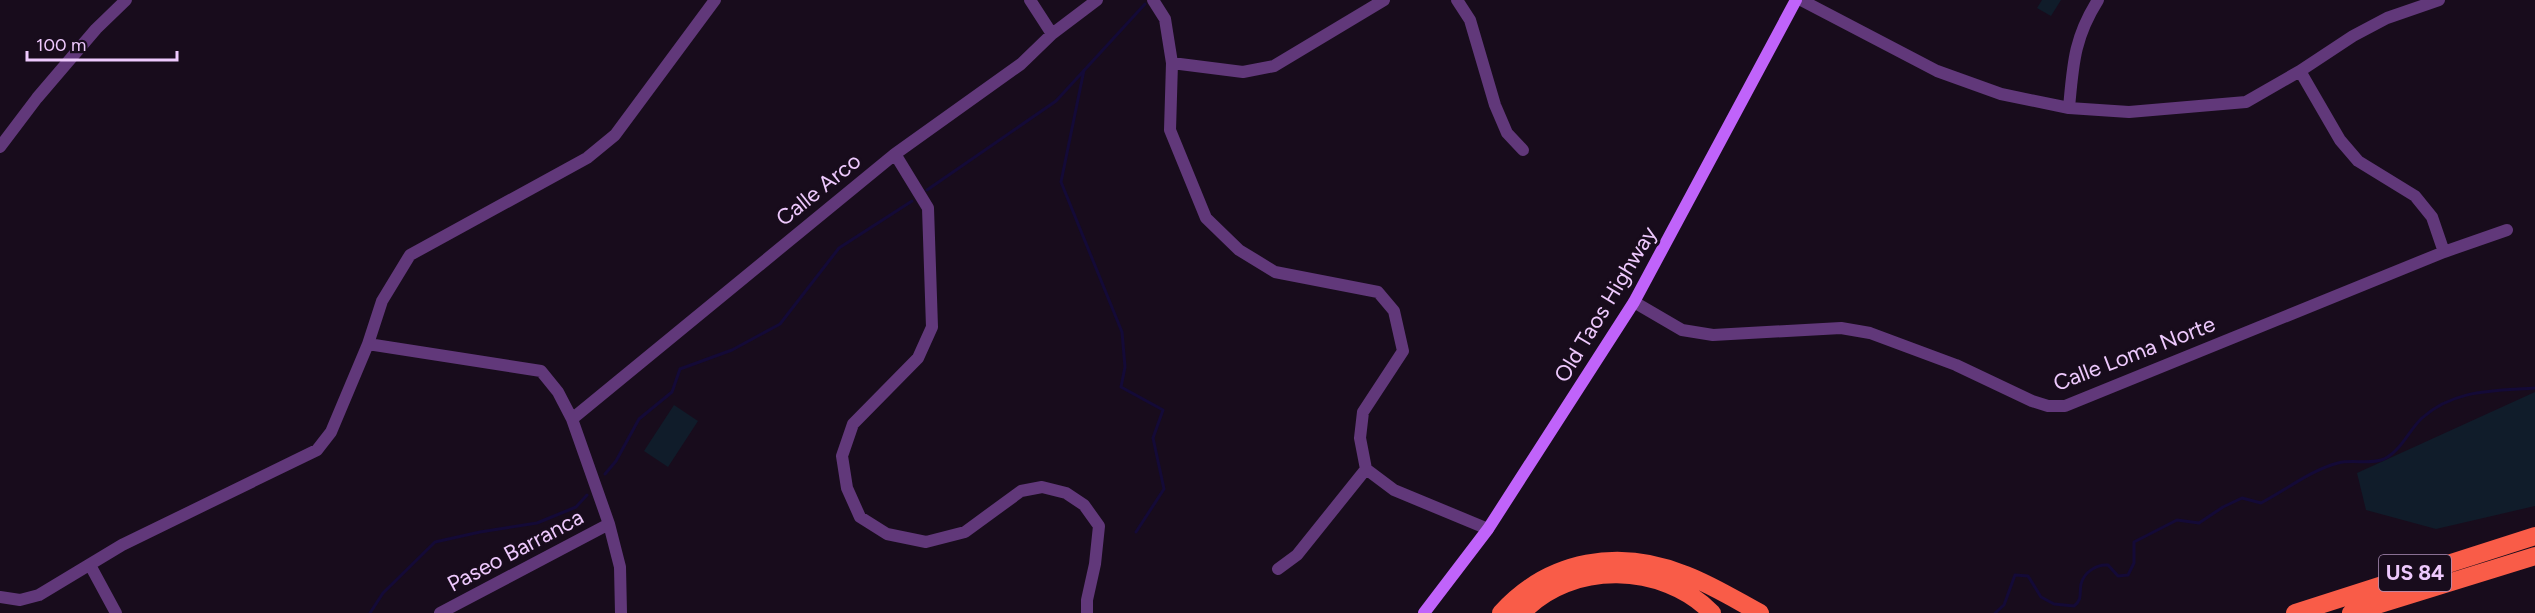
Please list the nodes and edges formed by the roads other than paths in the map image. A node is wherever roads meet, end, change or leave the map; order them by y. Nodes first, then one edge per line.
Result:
1 (126, 0) edge
2 (715, 0) edge
3 (1030, 0) edge
4 (1097, 0) edge
5 (1153, 0) edge
6 (1384, 0) edge
7 (1457, 0) edge
8 (1796, 0) edge
9 (1801, 0) edge
10 (2098, 0) edge
11 (2439, 0) edge
12 (1052, 34) junction
13 (1172, 63) junction
14 (2300, 71) junction
15 (2069, 108) junction
16 (0, 147) edge
17 (1523, 150) dead end
18 (895, 154) junction
19 (2507, 230) dead end
20 (2444, 252) junction
21 (1634, 303) junction
22 (368, 344) junction
23 (572, 419) junction
24 (1366, 469) junction
25 (609, 524) junction
26 (1488, 529) junction
27 (2535, 536) edge
28 (2535, 556) edge
29 (90, 564) junction
30 (1278, 569) dead end
31 (0, 597) edge
32 (116, 613) edge
33 (440, 613) edge
34 (621, 613) edge
35 (1087, 613) edge
36 (1424, 613) edge
37 (1501, 613) edge
38 (1522, 613) edge
39 (1712, 613) edge
40 (1760, 613) edge
41 (2295, 613) edge
42 (2351, 613) edge

1 - 16 street
2 - 22 street
3 - 12 street
4 - 12 street, Calle Arco
5 - 13 street
6 - 13 street
7 - 17 street
8 - 21 street, Old Taos Highway
9 - 15 street
10 - 15 street
11 - 14 street
12 - 18 street, Calle Arco
13 - 24 street
14 - 15 street
14 - 20 street
18 - 23 street, Calle Arco
18 - 35 street
19 - 20 street, Calle Loma Norte
20 - 21 street, Calle Loma Norte
21 - 26 street, Old Taos Highway
22 - 23 street
22 - 29 street
23 - 25 street
24 - 26 street
24 - 30 street
25 - 33 street, Paseo Barranca
25 - 34 street
26 - 36 street, Old Taos Highway
27 - 41 highway, US 84
28 - 42 highway, US 84
29 - 31 street
29 - 32 street
37 - 40 highway
38 - 39 highway

